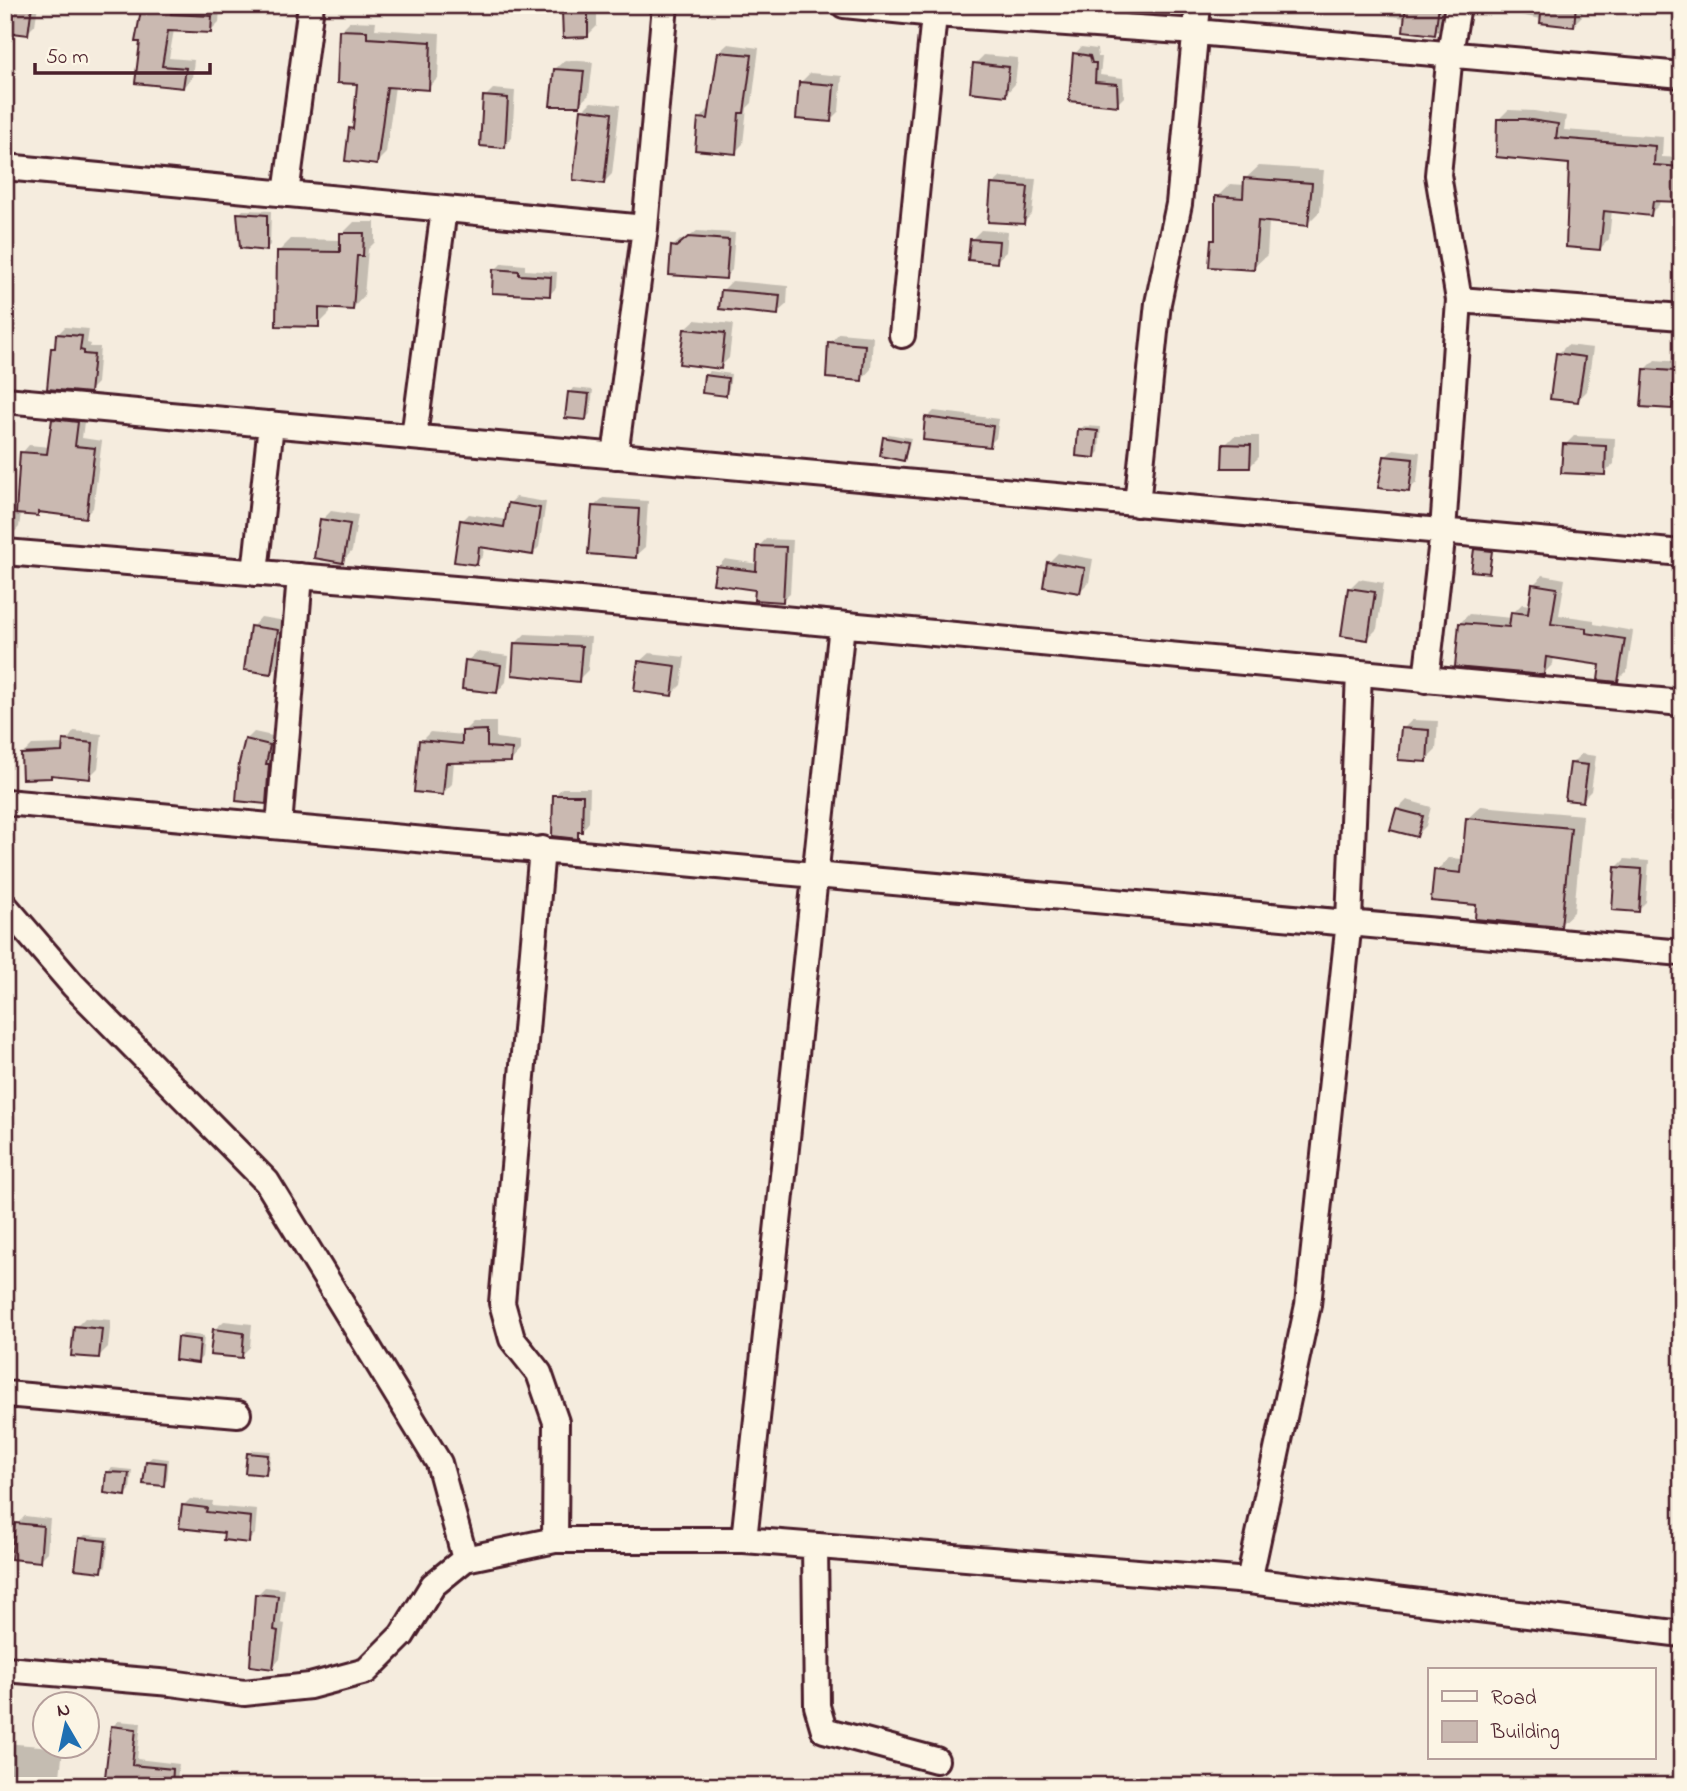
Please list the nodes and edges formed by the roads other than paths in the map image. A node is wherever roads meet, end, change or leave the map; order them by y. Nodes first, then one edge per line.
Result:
1 (311, 5) edge
2 (666, 5) edge
3 (844, 5) edge
4 (1198, 5) edge
5 (1458, 5) edge
6 (935, 10) edge
7 (1196, 32) junction
8 (1450, 53) junction
9 (1682, 75) edge
10 (5, 167) edge
11 (286, 194) junction
12 (444, 209) junction
13 (645, 228) junction
14 (1459, 300) junction
15 (1682, 317) edge
16 (902, 335) dead end
17 (5, 400) edge
18 (271, 424) junction
19 (414, 437) junction
20 (615, 456) junction
21 (1137, 503) junction
22 (1443, 531) junction
23 (5, 552) edge
24 (1682, 553) edge
25 (255, 573) junction
26 (300, 576) junction
27 (842, 625) junction
28 (1359, 673) junction
29 (1426, 680) junction
30 (1682, 704) edge
31 (5, 802) edge
32 (279, 826) junction
33 (542, 849) junction
34 (814, 874) junction
35 (5, 906) edge
36 (1349, 921) junction
37 (1682, 953) edge
38 (5, 1394) edge
39 (238, 1414) dead end
40 (555, 1540) junction
41 (744, 1540) junction
42 (815, 1546) junction
43 (466, 1559) junction
44 (1249, 1581) junction
45 (1682, 1634) edge
46 (5, 1668) edge
47 (936, 1760) dead end

1 - 11 street
2 - 13 street
3 - 6 street
4 - 7 street
5 - 8 street
6 - 7 street
6 - 16 street
7 - 8 street
7 - 21 street
8 - 9 street
8 - 14 street
10 - 11 street
11 - 12 street
12 - 13 street
12 - 19 street
13 - 20 street
14 - 15 street
14 - 22 street
17 - 18 street
18 - 19 street
18 - 25 street
19 - 20 street
20 - 21 street
21 - 22 street
22 - 24 street
22 - 29 street
23 - 25 street
25 - 26 street
26 - 27 street
26 - 32 street
27 - 28 street
27 - 34 street
28 - 29 street
28 - 36 street
29 - 30 street
31 - 32 street
32 - 33 street
33 - 34 street
33 - 40 street
34 - 36 street
34 - 41 street
35 - 43 street
36 - 37 street
36 - 44 street
38 - 39 street
40 - 41 street
40 - 43 street
41 - 42 street
42 - 44 street
42 - 47 street
43 - 46 street
44 - 45 street

